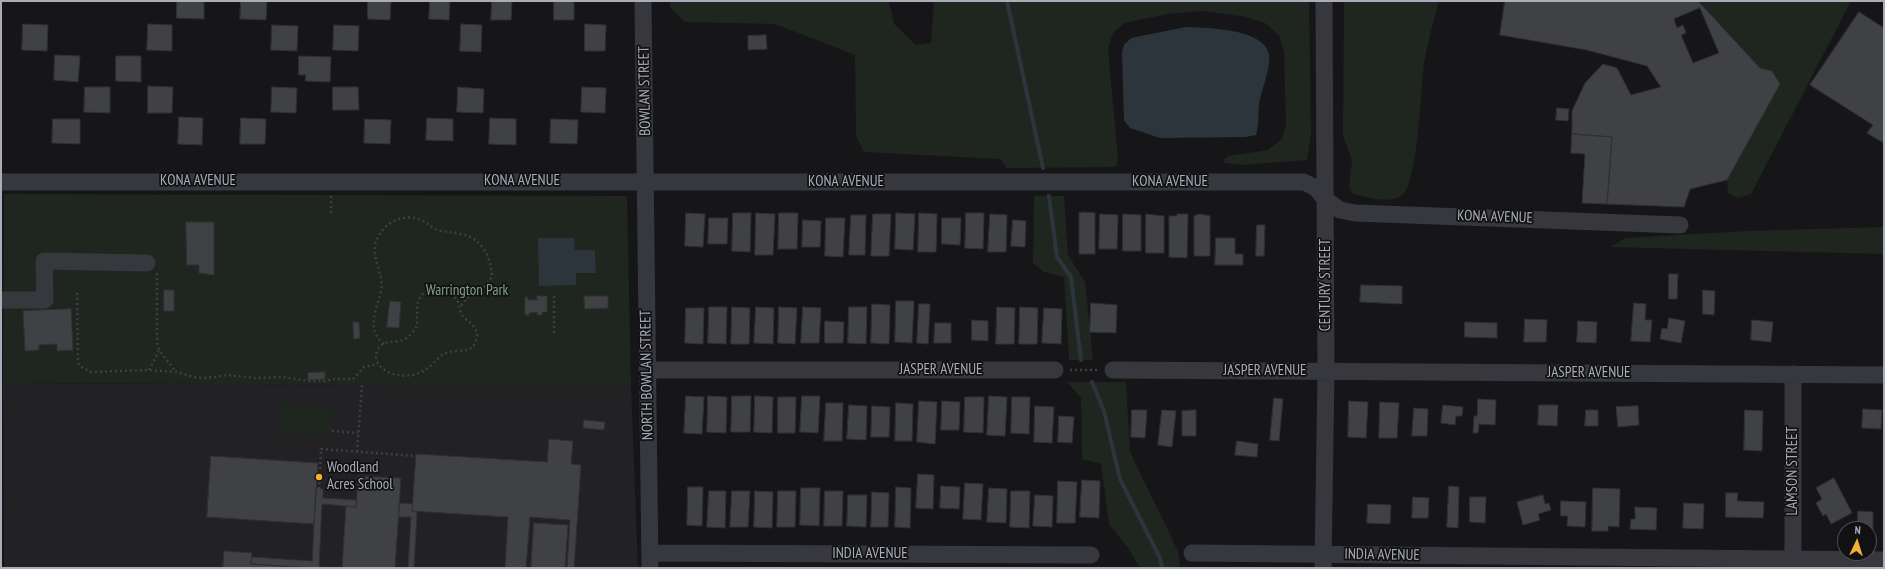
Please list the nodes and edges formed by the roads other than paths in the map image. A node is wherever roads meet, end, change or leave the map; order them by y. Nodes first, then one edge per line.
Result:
1 (643, 1) edge
2 (1324, 4) edge
3 (646, 181) junction
4 (1, 182) edge
5 (1326, 200) junction
6 (1680, 225) dead end
7 (152, 267) road end
8 (1, 300) edge
9 (647, 370) junction
10 (1055, 370) road end
11 (1113, 370) road end
12 (1326, 371) junction
13 (1793, 374) junction
14 (1884, 375) edge
15 (1192, 552) dead end
16 (1091, 555) dead end
17 (1884, 560) edge
18 (650, 561) edge
19 (1323, 561) edge
20 (1793, 564) edge

1 - 3 street, BOWLAN STREET
2 - 5 street, CENTURY STREET
3 - 4 street, KONA AVENUE
3 - 5 street, KONA AVENUE
3 - 9 street, NORTH BOWLAN STREET
5 - 6 street, KONA AVENUE
5 - 12 street, CENTURY STREET
7 - 8 street
9 - 10 street, JASPER AVENUE
9 - 18 street, NORTH BOWLAN STREET
11 - 12 street, JASPER AVENUE
12 - 13 street, JASPER AVENUE
12 - 19 street, CENTURY STREET
13 - 14 street, JASPER AVENUE
13 - 20 street, LAMSON STREET
15 - 19 street, INDIA AVENUE
16 - 18 street, INDIA AVENUE
17 - 20 street, INDIA AVENUE
19 - 20 street, INDIA AVENUE

